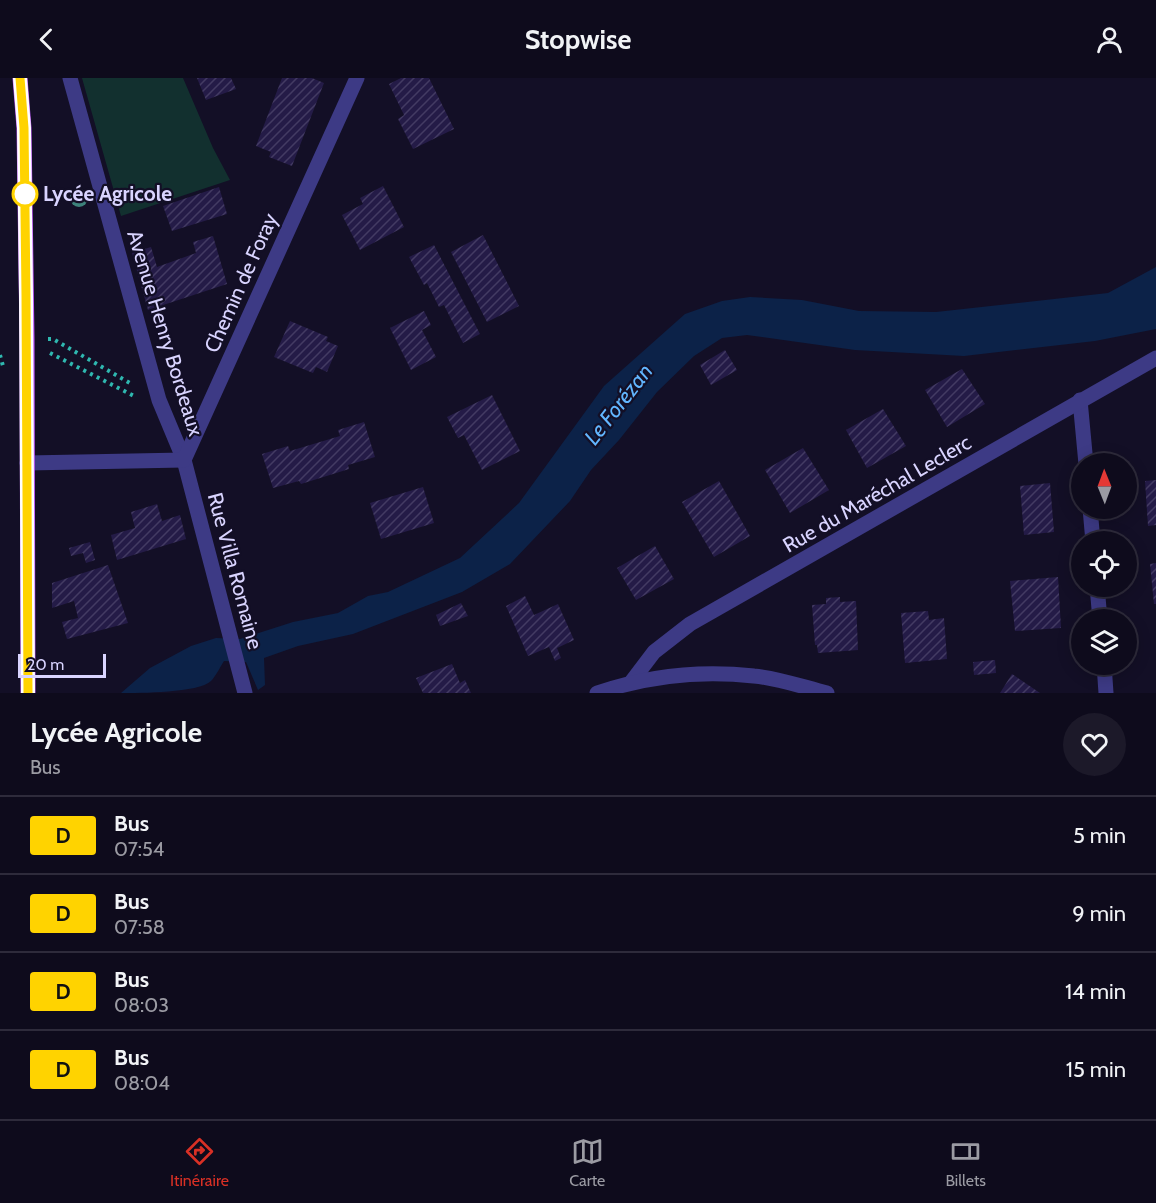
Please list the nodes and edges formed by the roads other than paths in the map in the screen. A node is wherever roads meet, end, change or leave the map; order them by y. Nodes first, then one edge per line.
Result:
1 (20, 78) edge
2 (70, 78) edge
3 (357, 78) edge
4 (1156, 358) edge
5 (1080, 400) junction
6 (1085, 453) edge
7 (184, 460) junction
8 (27, 463) junction
9 (1105, 675) edge
10 (632, 681) junction
11 (244, 688) edge
12 (28, 693) edge
13 (597, 693) edge
14 (827, 693) edge
15 (1106, 693) edge

1 - 8 main road
2 - 7 street, Avenue Henry Bordeaux
3 - 7 street, Chemin de Foray
4 - 5 street, Rue du Maréchal Leclerc
5 - 6 street
5 - 10 street, Rue du Maréchal Leclerc
7 - 8 street
7 - 11 street, Rue Villa Romaine
8 - 12 main road
9 - 15 street
10 - 13 street
10 - 14 street

